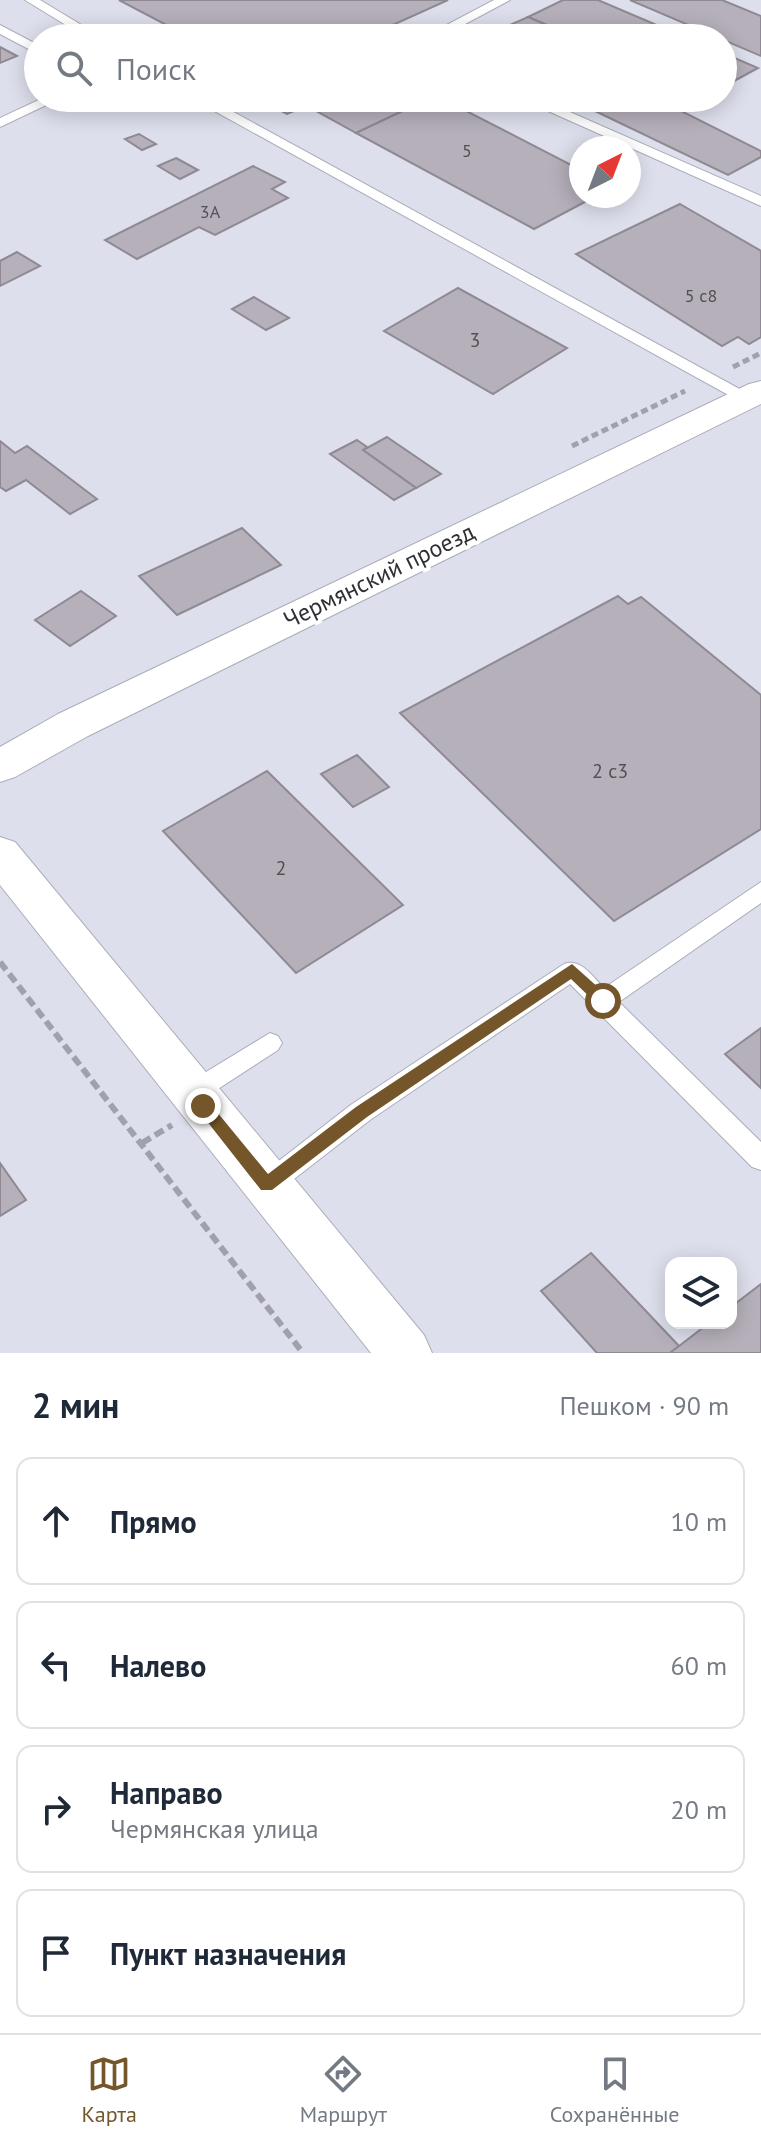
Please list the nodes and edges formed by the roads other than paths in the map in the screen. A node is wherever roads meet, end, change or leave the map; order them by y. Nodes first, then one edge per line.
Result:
1 (31, 0) edge
2 (504, 0) edge
3 (72, 24) edge
4 (457, 24) edge
5 (0, 29) edge
6 (24, 42) edge
7 (24, 112) edge
8 (224, 112) edge
9 (558, 112) edge
10 (0, 123) edge
11 (761, 202) edge
12 (754, 394) edge
13 (0, 766) edge
14 (0, 854) edge
15 (761, 891) edge
16 (603, 1001) junction
17 (270, 1043) dead end
18 (192, 1093) junction
19 (761, 1159) edge
20 (267, 1185) junction
21 (405, 1353) edge

1 - 3 lane
2 - 4 lane
5 - 6 lane
7 - 10 lane
8 - 12 lane
9 - 11 lane
12 - 13 street, Чермянский проезд
14 - 18 street
15 - 16 lane
16 - 19 lane
16 - 20 lane
17 - 18 lane
18 - 20 street
20 - 21 street

